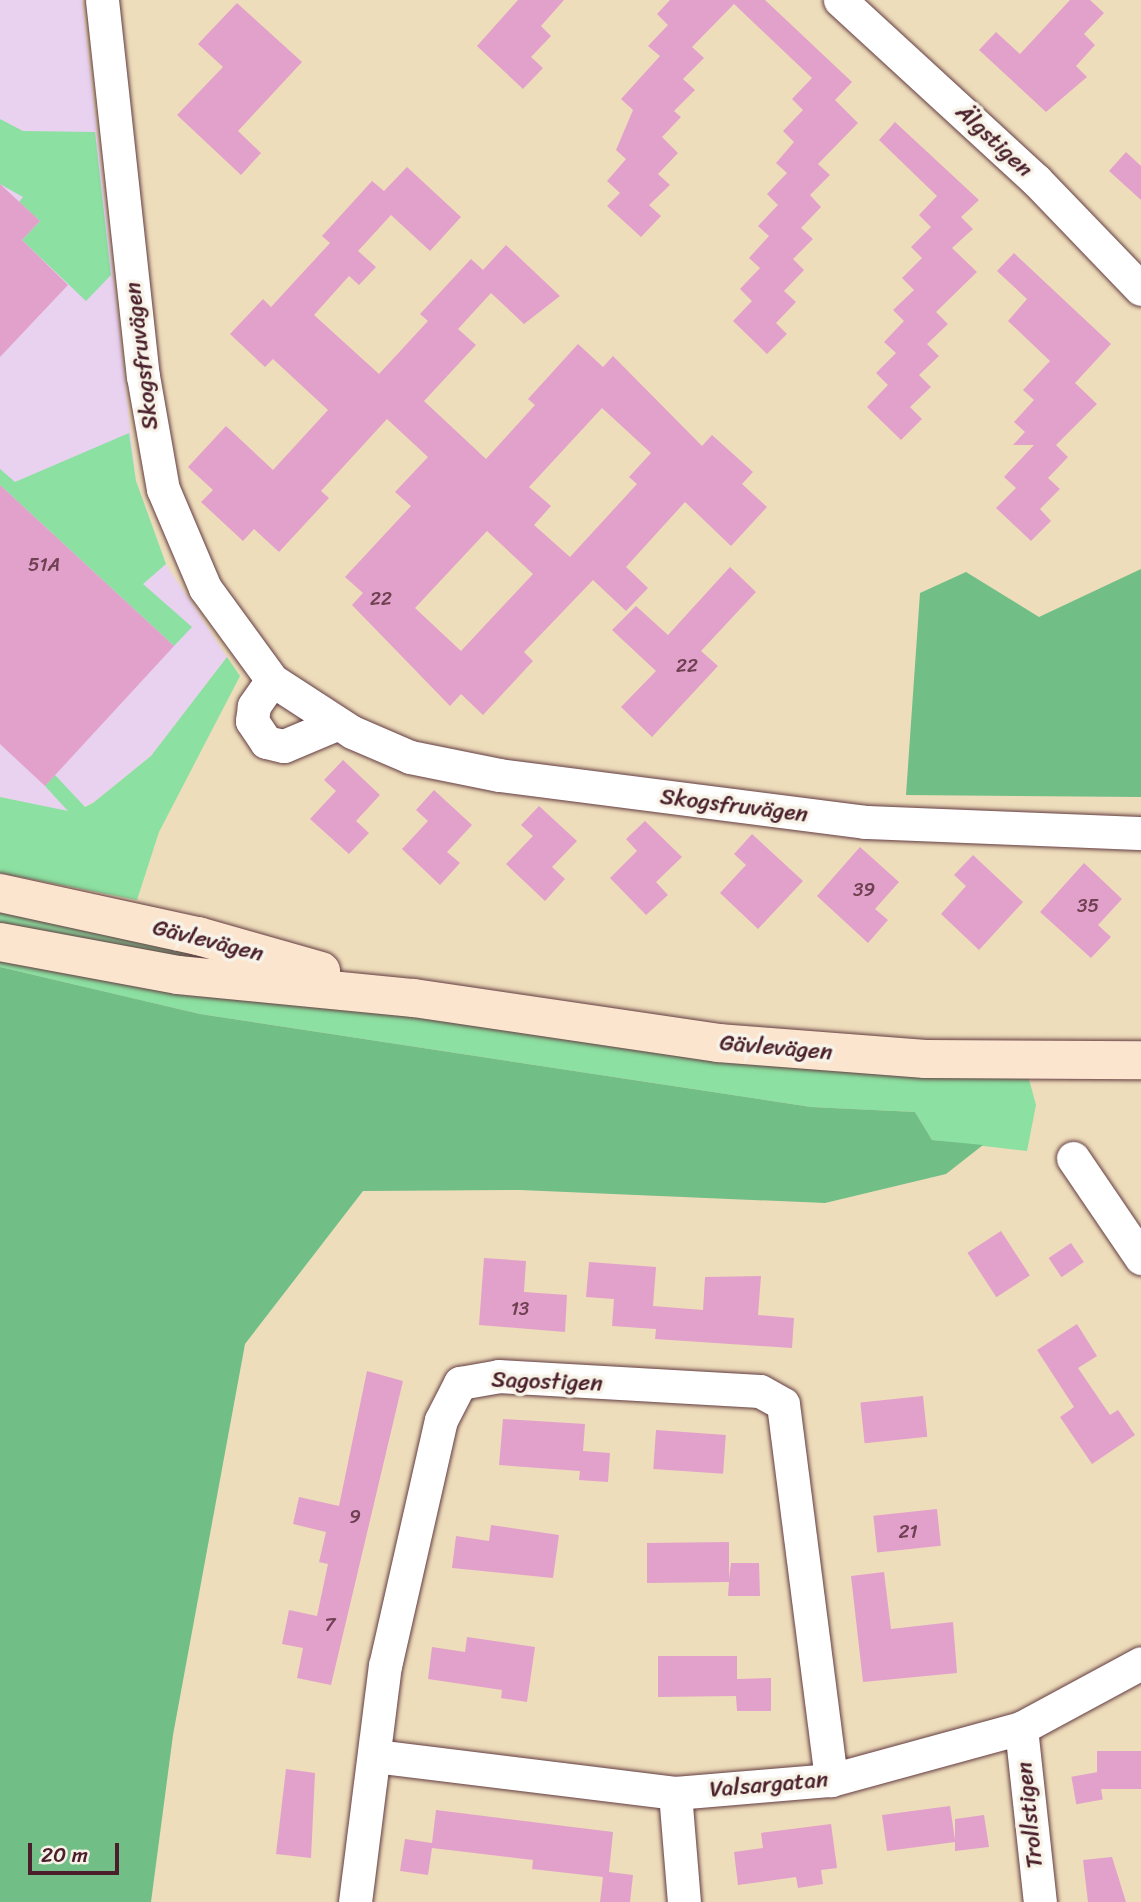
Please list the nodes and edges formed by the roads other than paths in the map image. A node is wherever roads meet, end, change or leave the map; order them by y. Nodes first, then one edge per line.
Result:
1 (102, 0) edge
2 (840, 0) edge
3 (1141, 289) edge
4 (272, 680) junction
5 (336, 724) junction
6 (1141, 833) edge
7 (0, 893) edge
8 (0, 942) edge
9 (414, 998) junction
10 (1141, 1059) edge
11 (1073, 1158) dead end
12 (1141, 1258) edge
13 (1141, 1663) edge
14 (1021, 1728) junction
15 (375, 1756) junction
16 (831, 1780) junction
17 (675, 1793) junction
18 (355, 1902) edge
19 (684, 1902) edge
20 (1040, 1902) edge

1 - 4 street, Skogsfruvägen
2 - 3 street, Älgstigen
4 - 5 street, Skogsfruvägen
4 - 5 street
5 - 6 street, Skogsfruvägen
7 - 9 main road, Gävlevägen
8 - 9 main road, Gävlevägen
9 - 10 main road, Gävlevägen
11 - 12 street
13 - 14 street, Valsargatan
14 - 16 street, Valsargatan
14 - 20 street, Trollstigen
15 - 16 street, Sagostigen
15 - 17 street, Valsargatan
15 - 18 street, Sagostigen
16 - 17 street, Valsargatan
17 - 19 street

